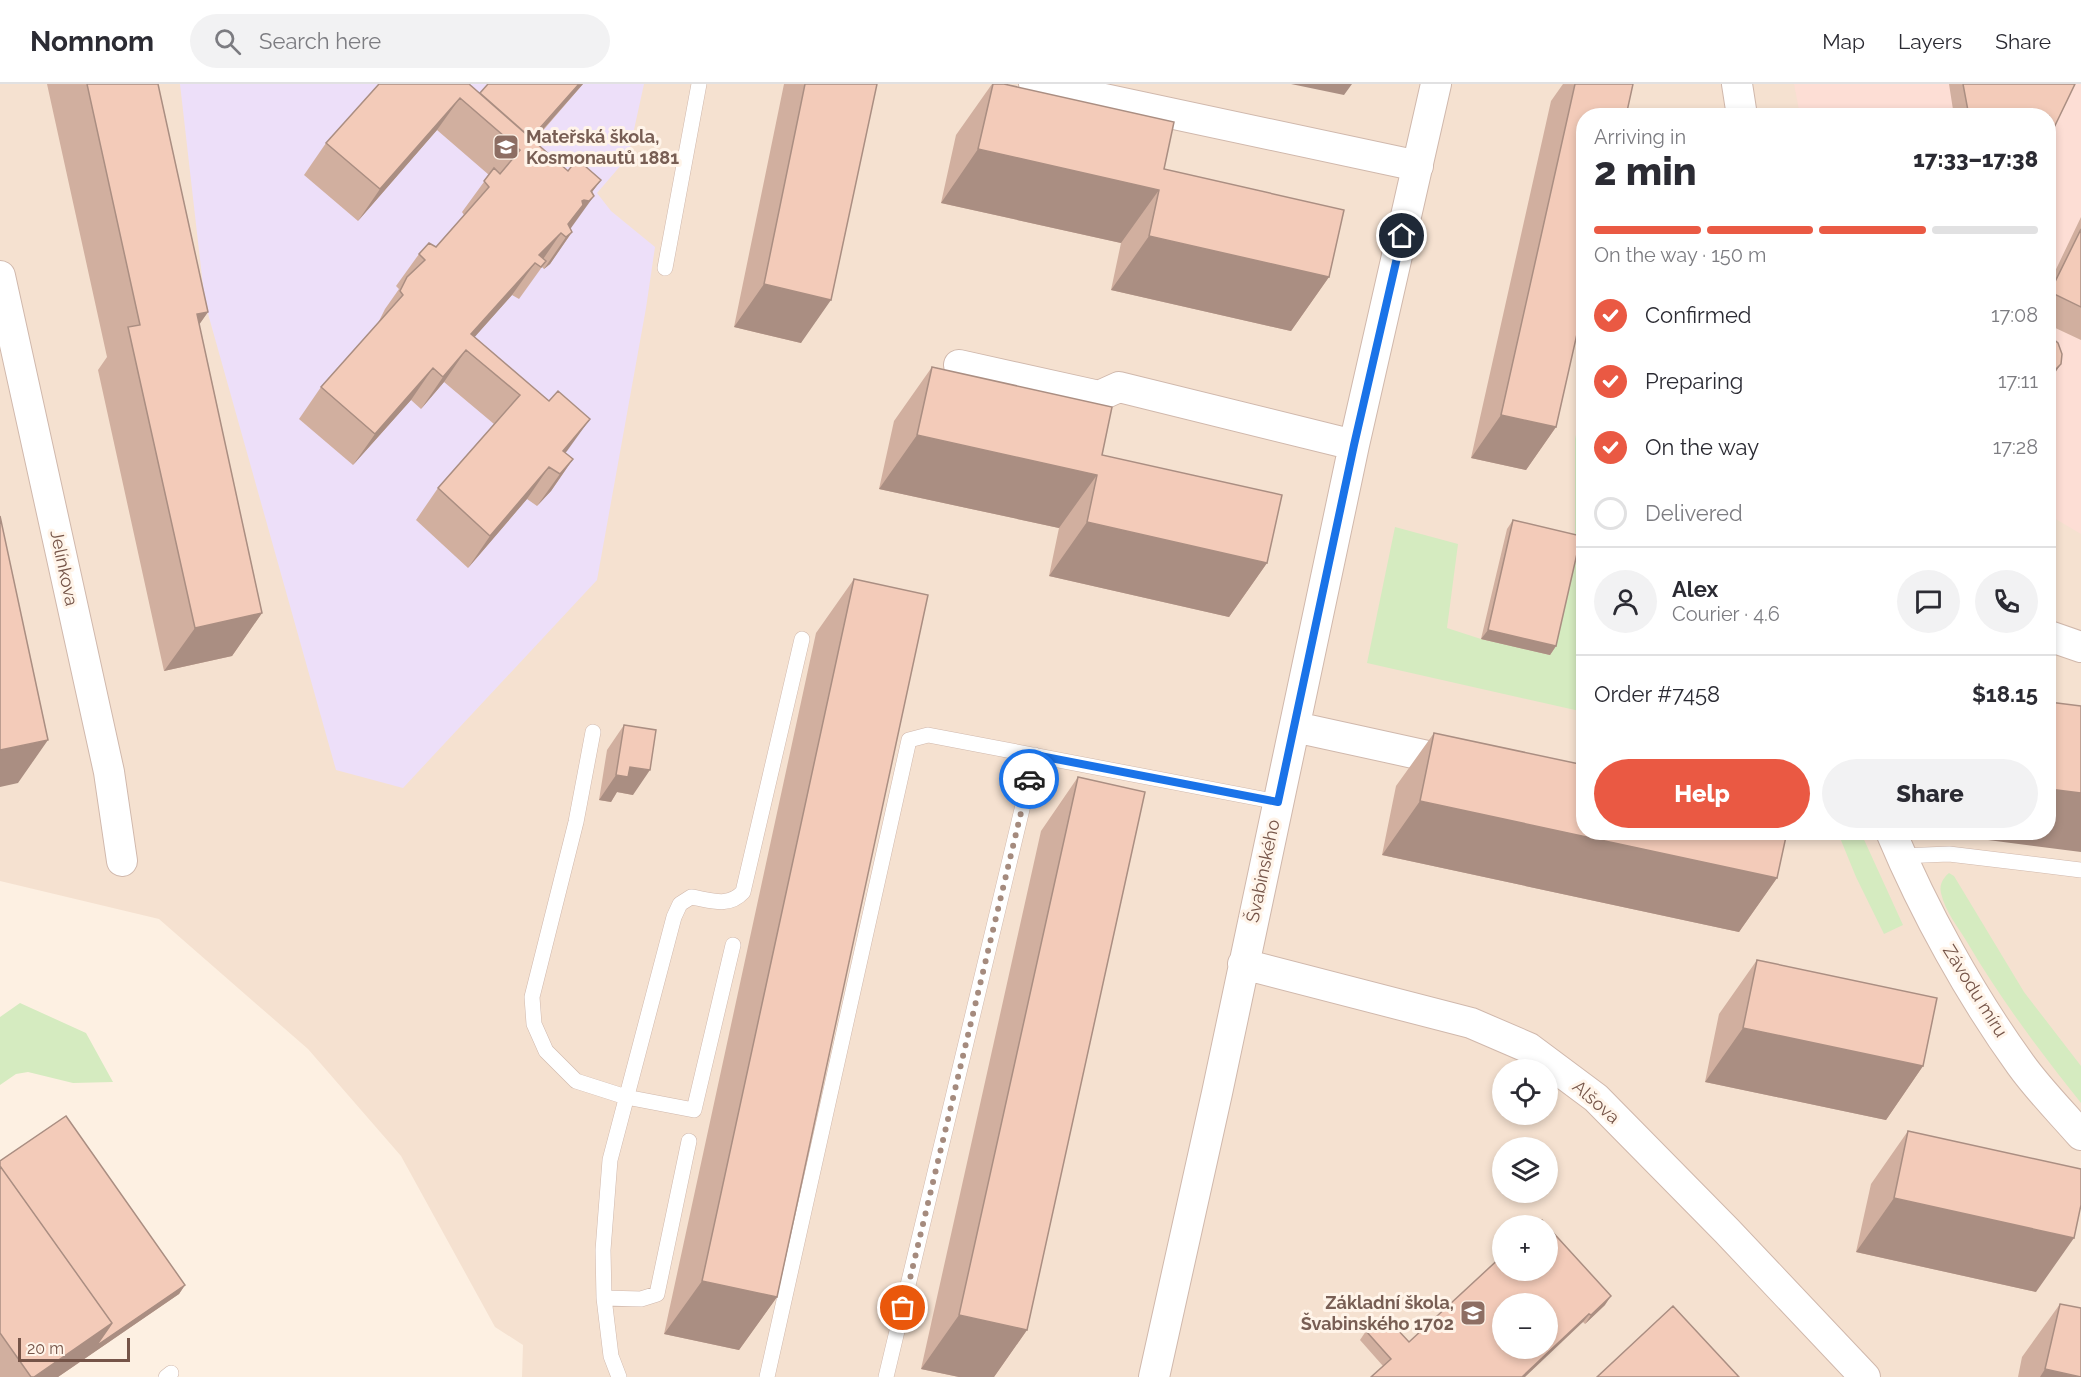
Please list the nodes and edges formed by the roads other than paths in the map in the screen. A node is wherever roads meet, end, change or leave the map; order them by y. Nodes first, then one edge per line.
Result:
1 (699, 84) edge
2 (1034, 84) edge
3 (1436, 84) edge
4 (1737, 84) edge
5 (1741, 108) edge
6 (1418, 166) junction
7 (665, 268) dead end
8 (0, 276) edge
9 (959, 365) dead end
10 (1354, 445) junction
11 (2056, 638) edge
12 (802, 639) dead end
13 (2081, 647) edge
14 (1295, 727) junction
15 (593, 732) dead end
16 (1035, 755) junction
17 (1488, 769) edge
18 (1278, 802) junction
19 (1896, 844) edge
20 (122, 861) dead end
21 (2081, 870) edge
22 (733, 945) dead end
23 (1243, 964) junction
24 (626, 1097) junction
25 (2081, 1135) edge
26 (689, 1141) dead end
27 (604, 1298) junction
28 (619, 1377) edge
29 (766, 1377) edge
30 (886, 1377) edge
31 (1154, 1377) edge
32 (1865, 1377) edge

1 - 7 lane
2 - 6 street
3 - 6 street, Švabinského
4 - 5 street
6 - 10 street, Švabinského
8 - 20 street, Jelínkova
9 - 10 street
10 - 14 street, Švabinského
11 - 13 street
12 - 24 lane
14 - 17 street
14 - 18 street, Švabinského
15 - 24 lane
16 - 18 lane
16 - 29 lane
16 - 30 lane
18 - 23 street, Švabinského
19 - 21 lane
19 - 25 street, Závodu míru
22 - 24 lane
23 - 31 street, Švabinského
23 - 32 street, Alšova
24 - 27 lane
26 - 27 lane
27 - 28 lane

